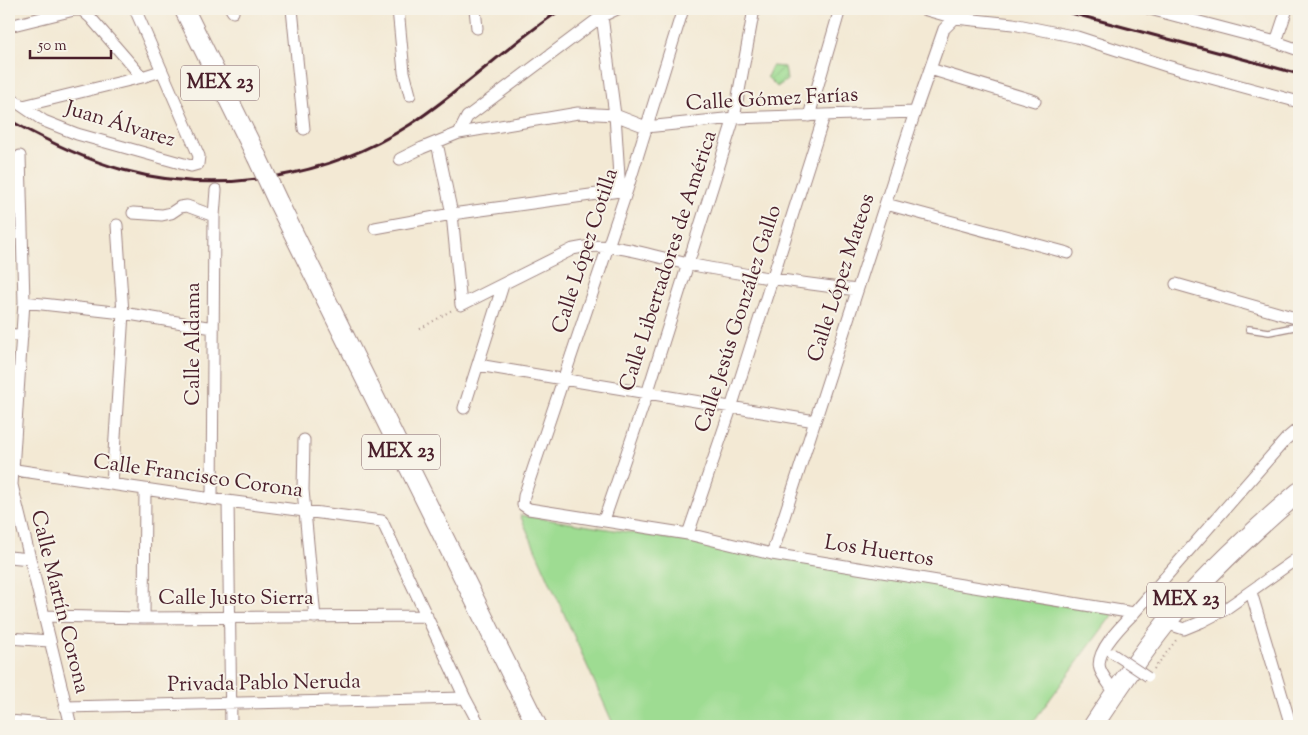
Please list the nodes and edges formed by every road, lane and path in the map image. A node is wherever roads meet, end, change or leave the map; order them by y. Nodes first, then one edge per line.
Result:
1 (135, 9) edge
2 (184, 9) edge
3 (292, 9) edge
4 (398, 9) edge
5 (475, 9) edge
6 (618, 9) edge
7 (682, 9) edge
8 (754, 9) edge
9 (840, 9) edge
10 (923, 9) edge
11 (1150, 9) edge
12 (1287, 9) edge
13 (602, 16) junction
14 (955, 18) junction
15 (9, 26) edge
16 (477, 28) dead end
17 (1276, 42) junction
18 (1299, 50) edge
19 (930, 69) junction
20 (161, 71) junction
21 (142, 78) junction
22 (410, 95) dead end
23 (9, 97) edge
24 (1035, 101) dead end
25 (1299, 102) edge
26 (23, 106) junction
27 (915, 112) junction
28 (615, 115) junction
29 (809, 116) junction
30 (824, 116) junction
31 (734, 118) junction
32 (646, 127) junction
33 (304, 129) dead end
34 (459, 133) junction
35 (437, 143) junction
36 (20, 156) dead end
37 (400, 159) dead end
38 (216, 190) dead end
39 (624, 190) junction
40 (886, 204) junction
41 (133, 213) dead end
42 (452, 214) junction
43 (214, 216) junction
44 (117, 225) dead end
45 (376, 228) dead end
46 (609, 246) junction
47 (1068, 253) dead end
48 (687, 264) junction
49 (771, 279) junction
50 (1176, 284) dead end
51 (503, 285) junction
52 (857, 290) junction
53 (24, 302) junction
54 (461, 305) junction
55 (122, 313) junction
56 (1299, 319) edge
57 (1299, 326) edge
58 (213, 328) junction
59 (420, 329) dead end
60 (1249, 329) dead end
61 (9, 334) edge
62 (22, 336) junction
63 (478, 365) junction
64 (563, 380) junction
65 (647, 394) junction
66 (464, 408) dead end
67 (731, 408) junction
68 (815, 422) junction
69 (1299, 428) edge
70 (304, 440) dead end
71 (11, 469) edge
72 (112, 484) junction
73 (145, 488) junction
74 (1299, 492) edge
75 (212, 499) junction
76 (228, 501) junction
77 (523, 505) joint
78 (306, 512) junction
79 (604, 520) junction
80 (688, 534) junction
81 (772, 554) junction
82 (9, 557) edge
83 (1299, 557) edge
84 (30, 559) junction
85 (1251, 592) junction
86 (1134, 613) junction
87 (45, 616) junction
88 (427, 616) junction
89 (230, 617) junction
90 (144, 618) junction
91 (315, 618) junction
92 (1166, 623) junction
93 (9, 638) edge
94 (49, 641) junction
95 (1174, 642) dead end
96 (1112, 653) dead end
97 (1148, 677) joint
98 (1115, 693) junction
99 (464, 698) junction
100 (231, 704) junction
101 (65, 707) junction
102 (9, 721) edge
103 (70, 726) edge
104 (231, 726) edge
105 (480, 726) edge
106 (537, 726) edge
107 (1094, 726) edge
108 (1291, 726) edge

1 - 20 street
2 - 106 highway, MEX 23, bridge
3 - 33 street
4 - 22 street
5 - 16 street
6 - 13 street
7 - 32 street, Calle López Cotilla
8 - 31 street, Calle Libertadores de América
9 - 29 street
10 - 14 street
11 - 17 street
12 - 17 street
13 - 28 street
13 - 34 street
14 - 19 street, Calle López Mateos
14 - 25 street
15 - 21 street
17 - 18 street
19 - 24 street
19 - 27 street, Calle López Mateos
20 - 21 street
20 - 26 street, Juan Álvarez
21 - 26 street
23 - 26 street, Juan Álvarez
27 - 30 street, Calle Gómez Farías
27 - 40 street, Calle López Mateos
28 - 32 street, Calle Gómez Farías
28 - 34 street, Calle Gómez Farías
28 - 39 street
29 - 30 street, Calle Gómez Farías
29 - 31 street, Calle Gómez Farías
30 - 49 street, Calle Jesús González Gallo
31 - 32 street, Calle Gómez Farías
31 - 48 street, Calle Libertadores de América
32 - 39 street, Calle López Cotilla
34 - 35 street, Calle Gómez Farías
35 - 37 street, Calle Gómez Farías
35 - 42 street
36 - 53 street, Calle Martín Corona
38 - 43 street, Calle Aldama
39 - 42 street
39 - 46 street, Calle López Cotilla
40 - 47 street
40 - 52 street, Calle López Mateos
41 - 43 street
42 - 45 street
42 - 54 street
43 - 58 street, Calle Aldama
44 - 55 street
46 - 48 street
46 - 51 street
46 - 64 street, Calle López Cotilla
48 - 49 street
48 - 65 street, Calle Libertadores de América
49 - 52 street
49 - 67 street, Calle Jesús González Gallo
50 - 56 street
51 - 54 street
51 - 63 street
52 - 68 street, Calle López Mateos
53 - 55 street
53 - 62 street, Calle Martín Corona
54 - 59 path
55 - 58 street
55 - 72 street
57 - 60 lane
58 - 75 street, Calle Aldama
61 - 62 street
62 - 71 street, Calle Martín Corona
63 - 64 street
63 - 66 street
64 - 65 street
64 - 77 street, Calle López Cotilla
65 - 67 street
65 - 79 street, Calle Libertadores de América
67 - 68 street
67 - 80 street, Calle Jesús González Gallo
68 - 81 street, Calle López Mateos
69 - 86 street
70 - 78 street
71 - 72 street, Calle Francisco Corona
71 - 84 street, Calle Martín Corona
72 - 73 street, Calle Francisco Corona
73 - 75 street, Calle Francisco Corona
73 - 90 street
74 - 92 highway, MEX 23
75 - 76 street, Calle Francisco Corona
76 - 78 street, Calle Francisco Corona
76 - 89 street
77 - 79 street, Los Huertos
78 - 88 street, Calle Francisco Corona
78 - 91 street
79 - 80 street, Los Huertos
80 - 81 street, Los Huertos
81 - 86 street, Los Huertos
82 - 84 street
83 - 85 street
84 - 87 street, Calle Martín Corona
85 - 92 street
85 - 108 street
86 - 98 street
87 - 90 street, Calle Justo Sierra
87 - 94 street, Calle Martín Corona
88 - 91 street, Calle Justo Sierra
88 - 99 street
89 - 90 street, Calle Justo Sierra
89 - 91 street, Calle Justo Sierra
89 - 100 street
92 - 98 highway, MEX 23
93 - 94 street
94 - 101 street, Calle Martín Corona
95 - 97 path
96 - 97 street, bridge
98 - 107 highway, MEX 23
99 - 100 street, Privada Pablo Neruda
99 - 105 street
100 - 101 street, Privada Pablo Neruda
100 - 104 street
101 - 103 street, Calle Martín Corona
102 - 103 street

